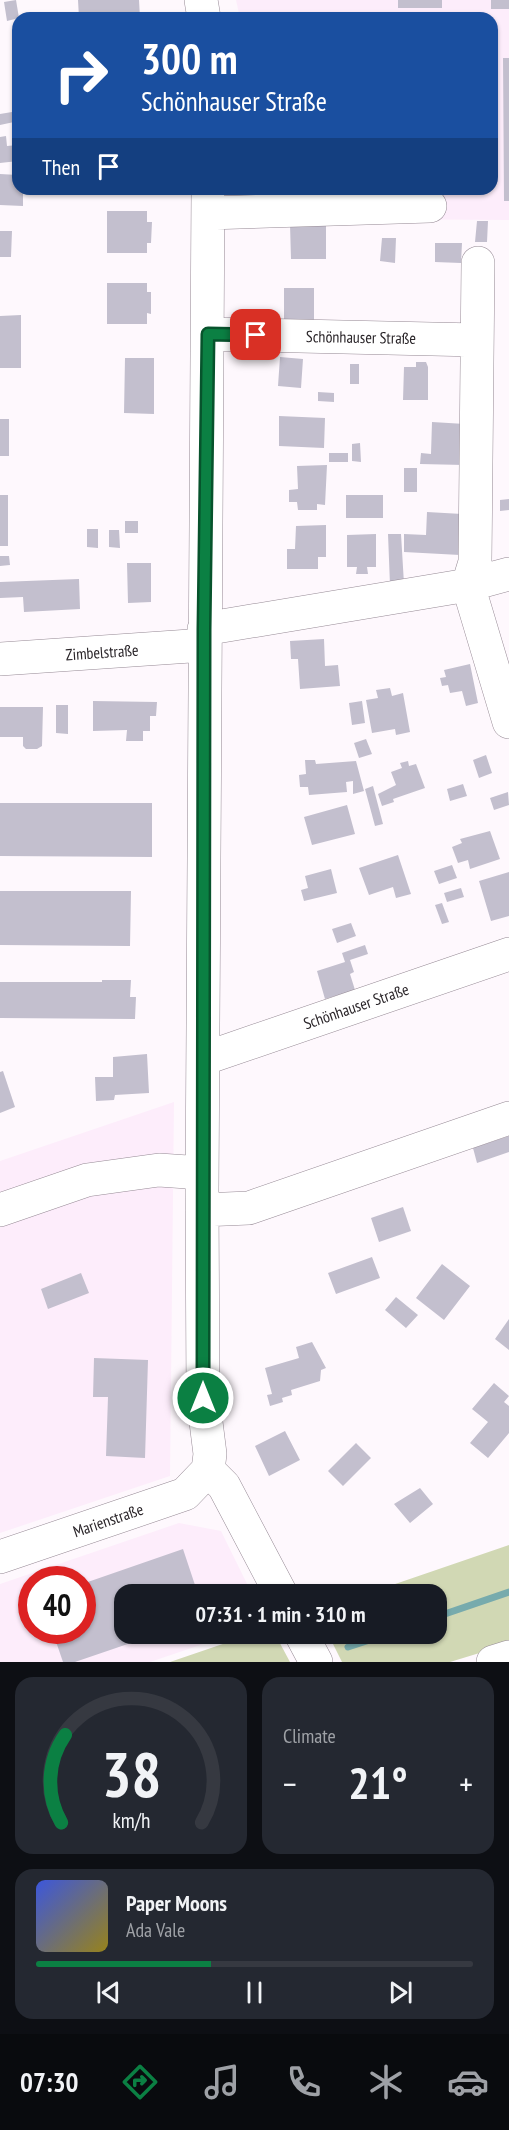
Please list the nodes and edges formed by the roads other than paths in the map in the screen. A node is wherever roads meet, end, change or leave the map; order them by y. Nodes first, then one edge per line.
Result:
1 (208, 201) edge
2 (430, 206) dead end
3 (478, 262) dead end
4 (208, 334) junction
5 (477, 340) junction
6 (509, 574) edge
7 (468, 585) junction
8 (204, 637) junction
9 (0, 659) edge
10 (509, 722) edge
11 (509, 954) edge
12 (204, 1059) junction
13 (509, 1118) edge
14 (202, 1173) junction
15 (0, 1210) edge
16 (202, 1210) junction
17 (208, 1470) junction
18 (0, 1557) edge
19 (276, 1584) edge
20 (306, 1644) edge
21 (509, 1657) edge
22 (316, 1662) edge
23 (493, 1662) edge

1 - 2 street
1 - 4 street
3 - 5 street
4 - 5 street, Schönhauser Straße
4 - 8 street
5 - 7 street
6 - 7 street
7 - 8 street
7 - 10 street
8 - 9 street, Zimbelstraße
8 - 12 street
11 - 12 street, Schönhauser Straße
12 - 14 street
13 - 16 street
14 - 15 street
14 - 16 street
16 - 17 street
17 - 18 street, Marienstraße
17 - 19 street
20 - 22 street
21 - 23 street

